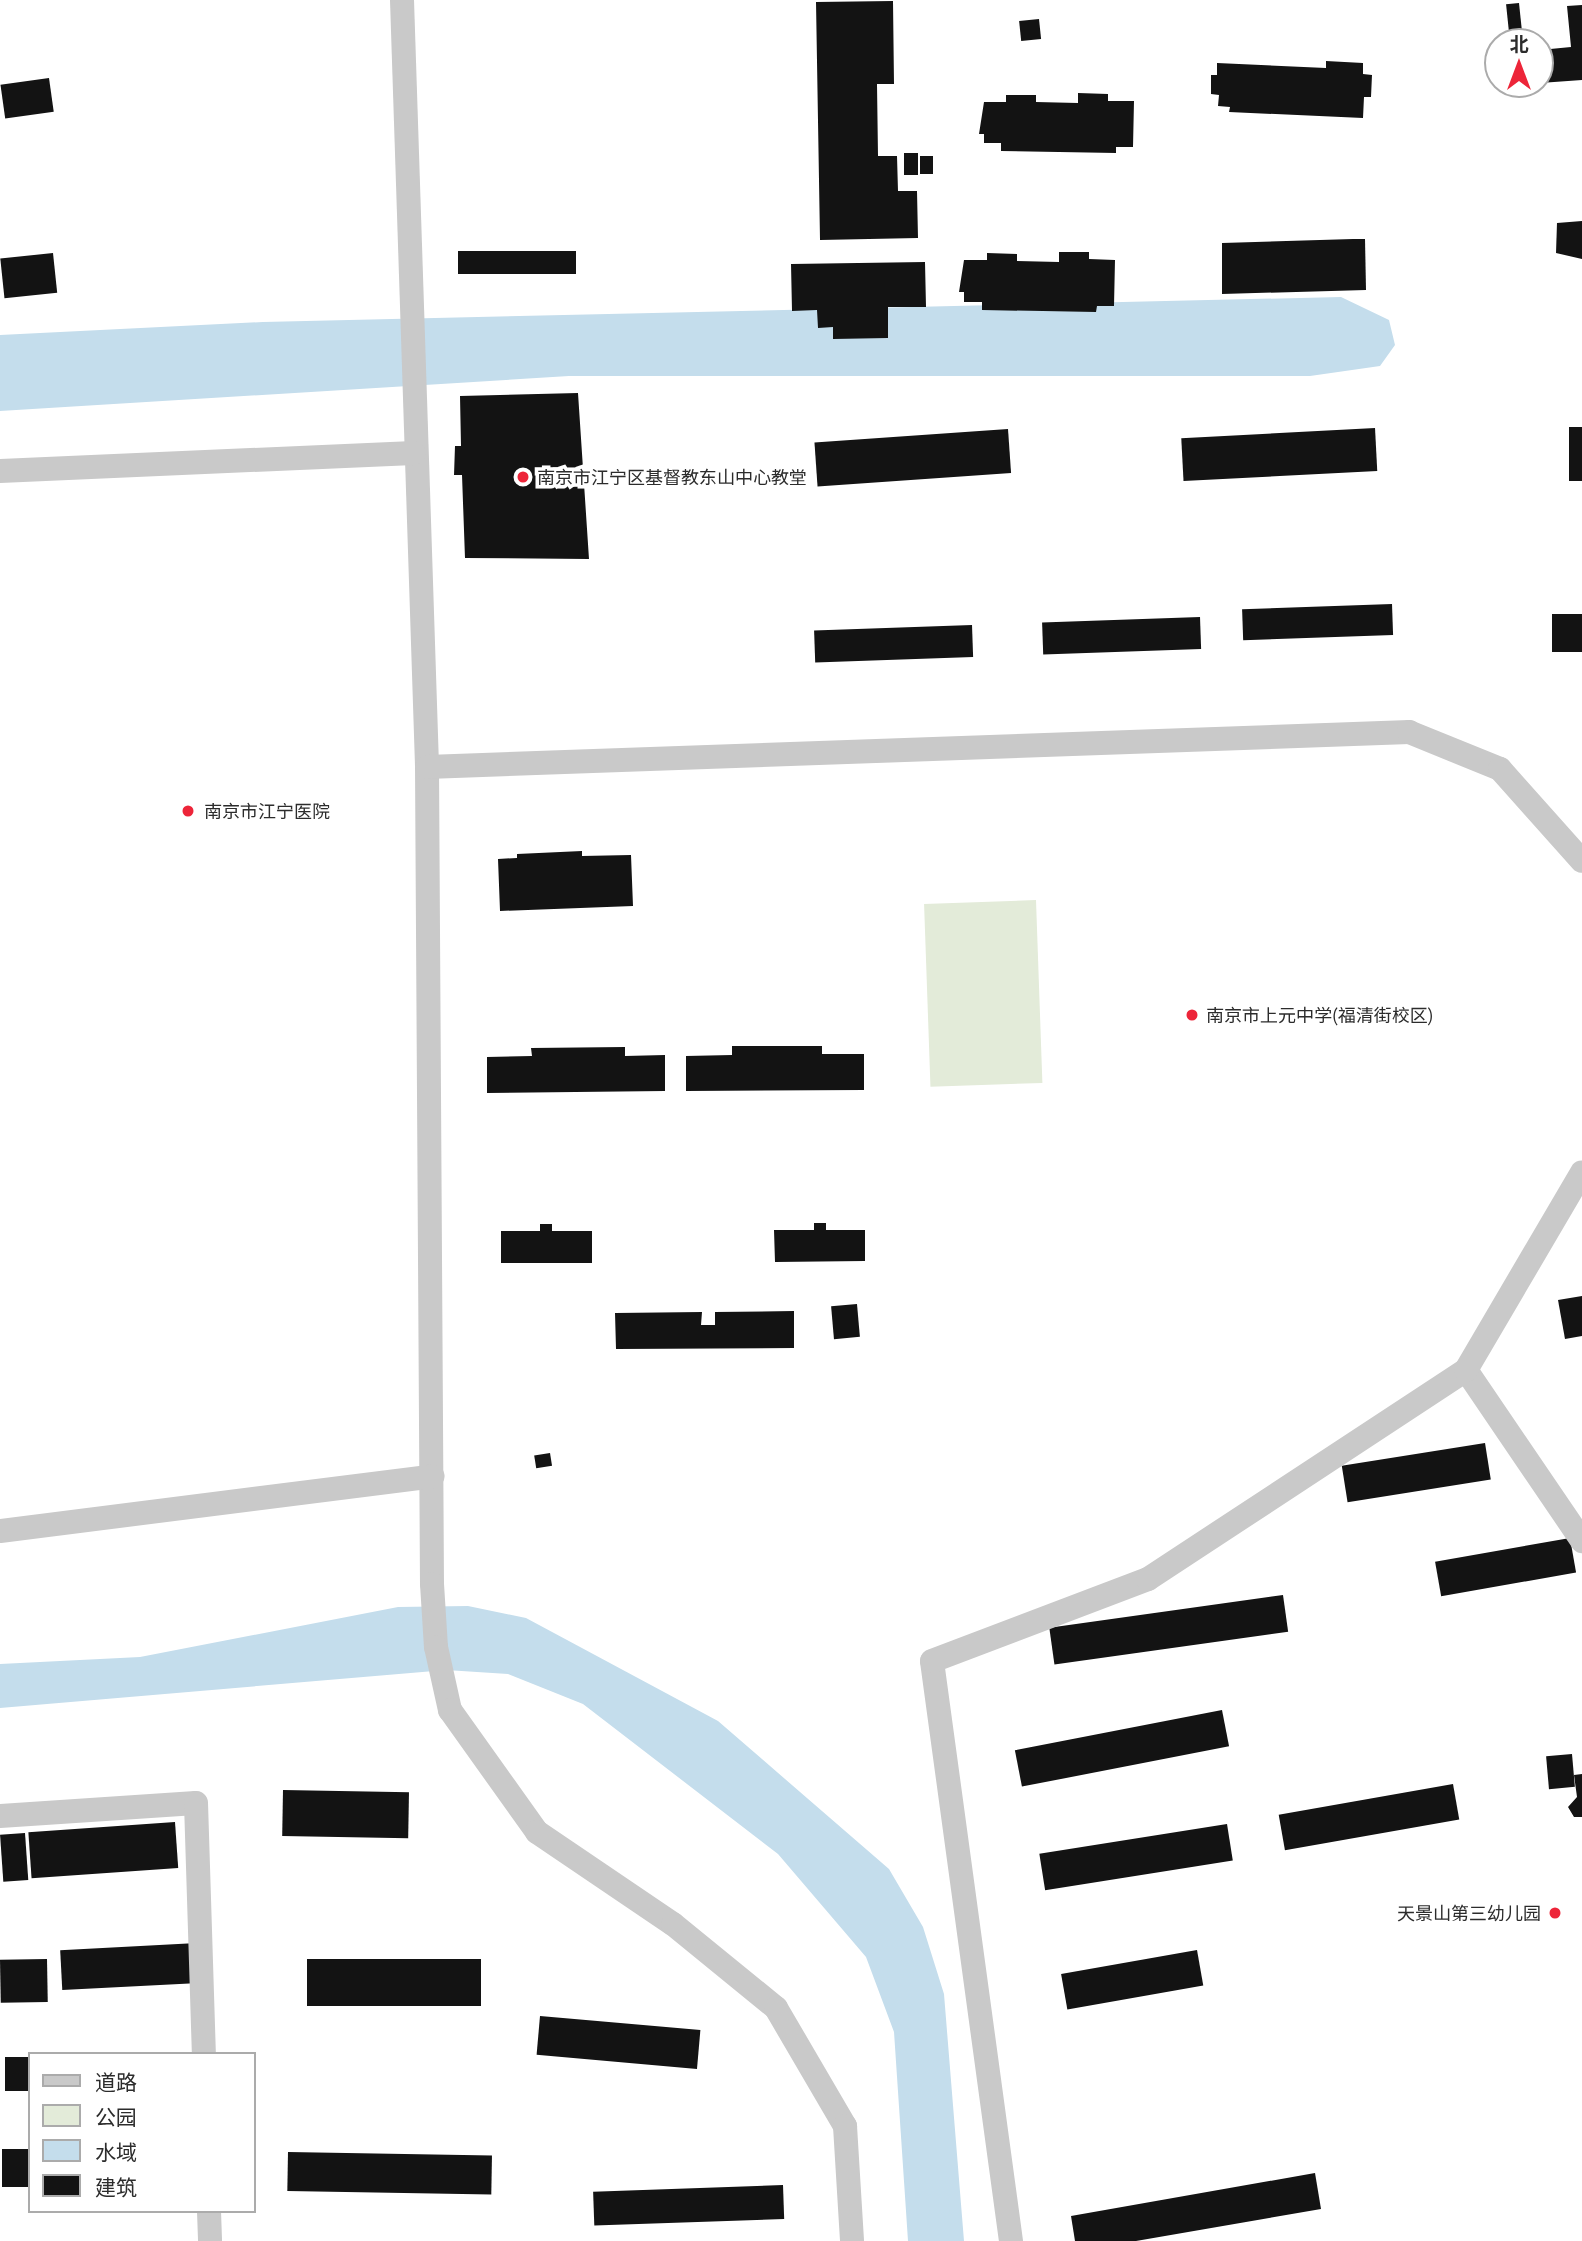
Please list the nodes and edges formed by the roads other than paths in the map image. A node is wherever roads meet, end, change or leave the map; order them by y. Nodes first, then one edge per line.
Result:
1 (402, 0) edge
2 (414, 453) junction
3 (0, 471) edge
4 (427, 767) junction
5 (1582, 861) edge
6 (1582, 1172) edge
7 (1466, 1370) junction
8 (433, 1476) junction
9 (0, 1531) edge
10 (1582, 1541) edge
11 (0, 1816) edge
12 (204, 2052) edge
13 (209, 2213) edge
14 (210, 2241) edge
15 (852, 2241) edge
16 (1011, 2241) edge

1 - 2 street
2 - 3 street
2 - 4 street
4 - 5 street
4 - 8 street
6 - 7 street
7 - 10 street
7 - 16 street
8 - 9 street
8 - 15 street
11 - 12 street
13 - 14 street

